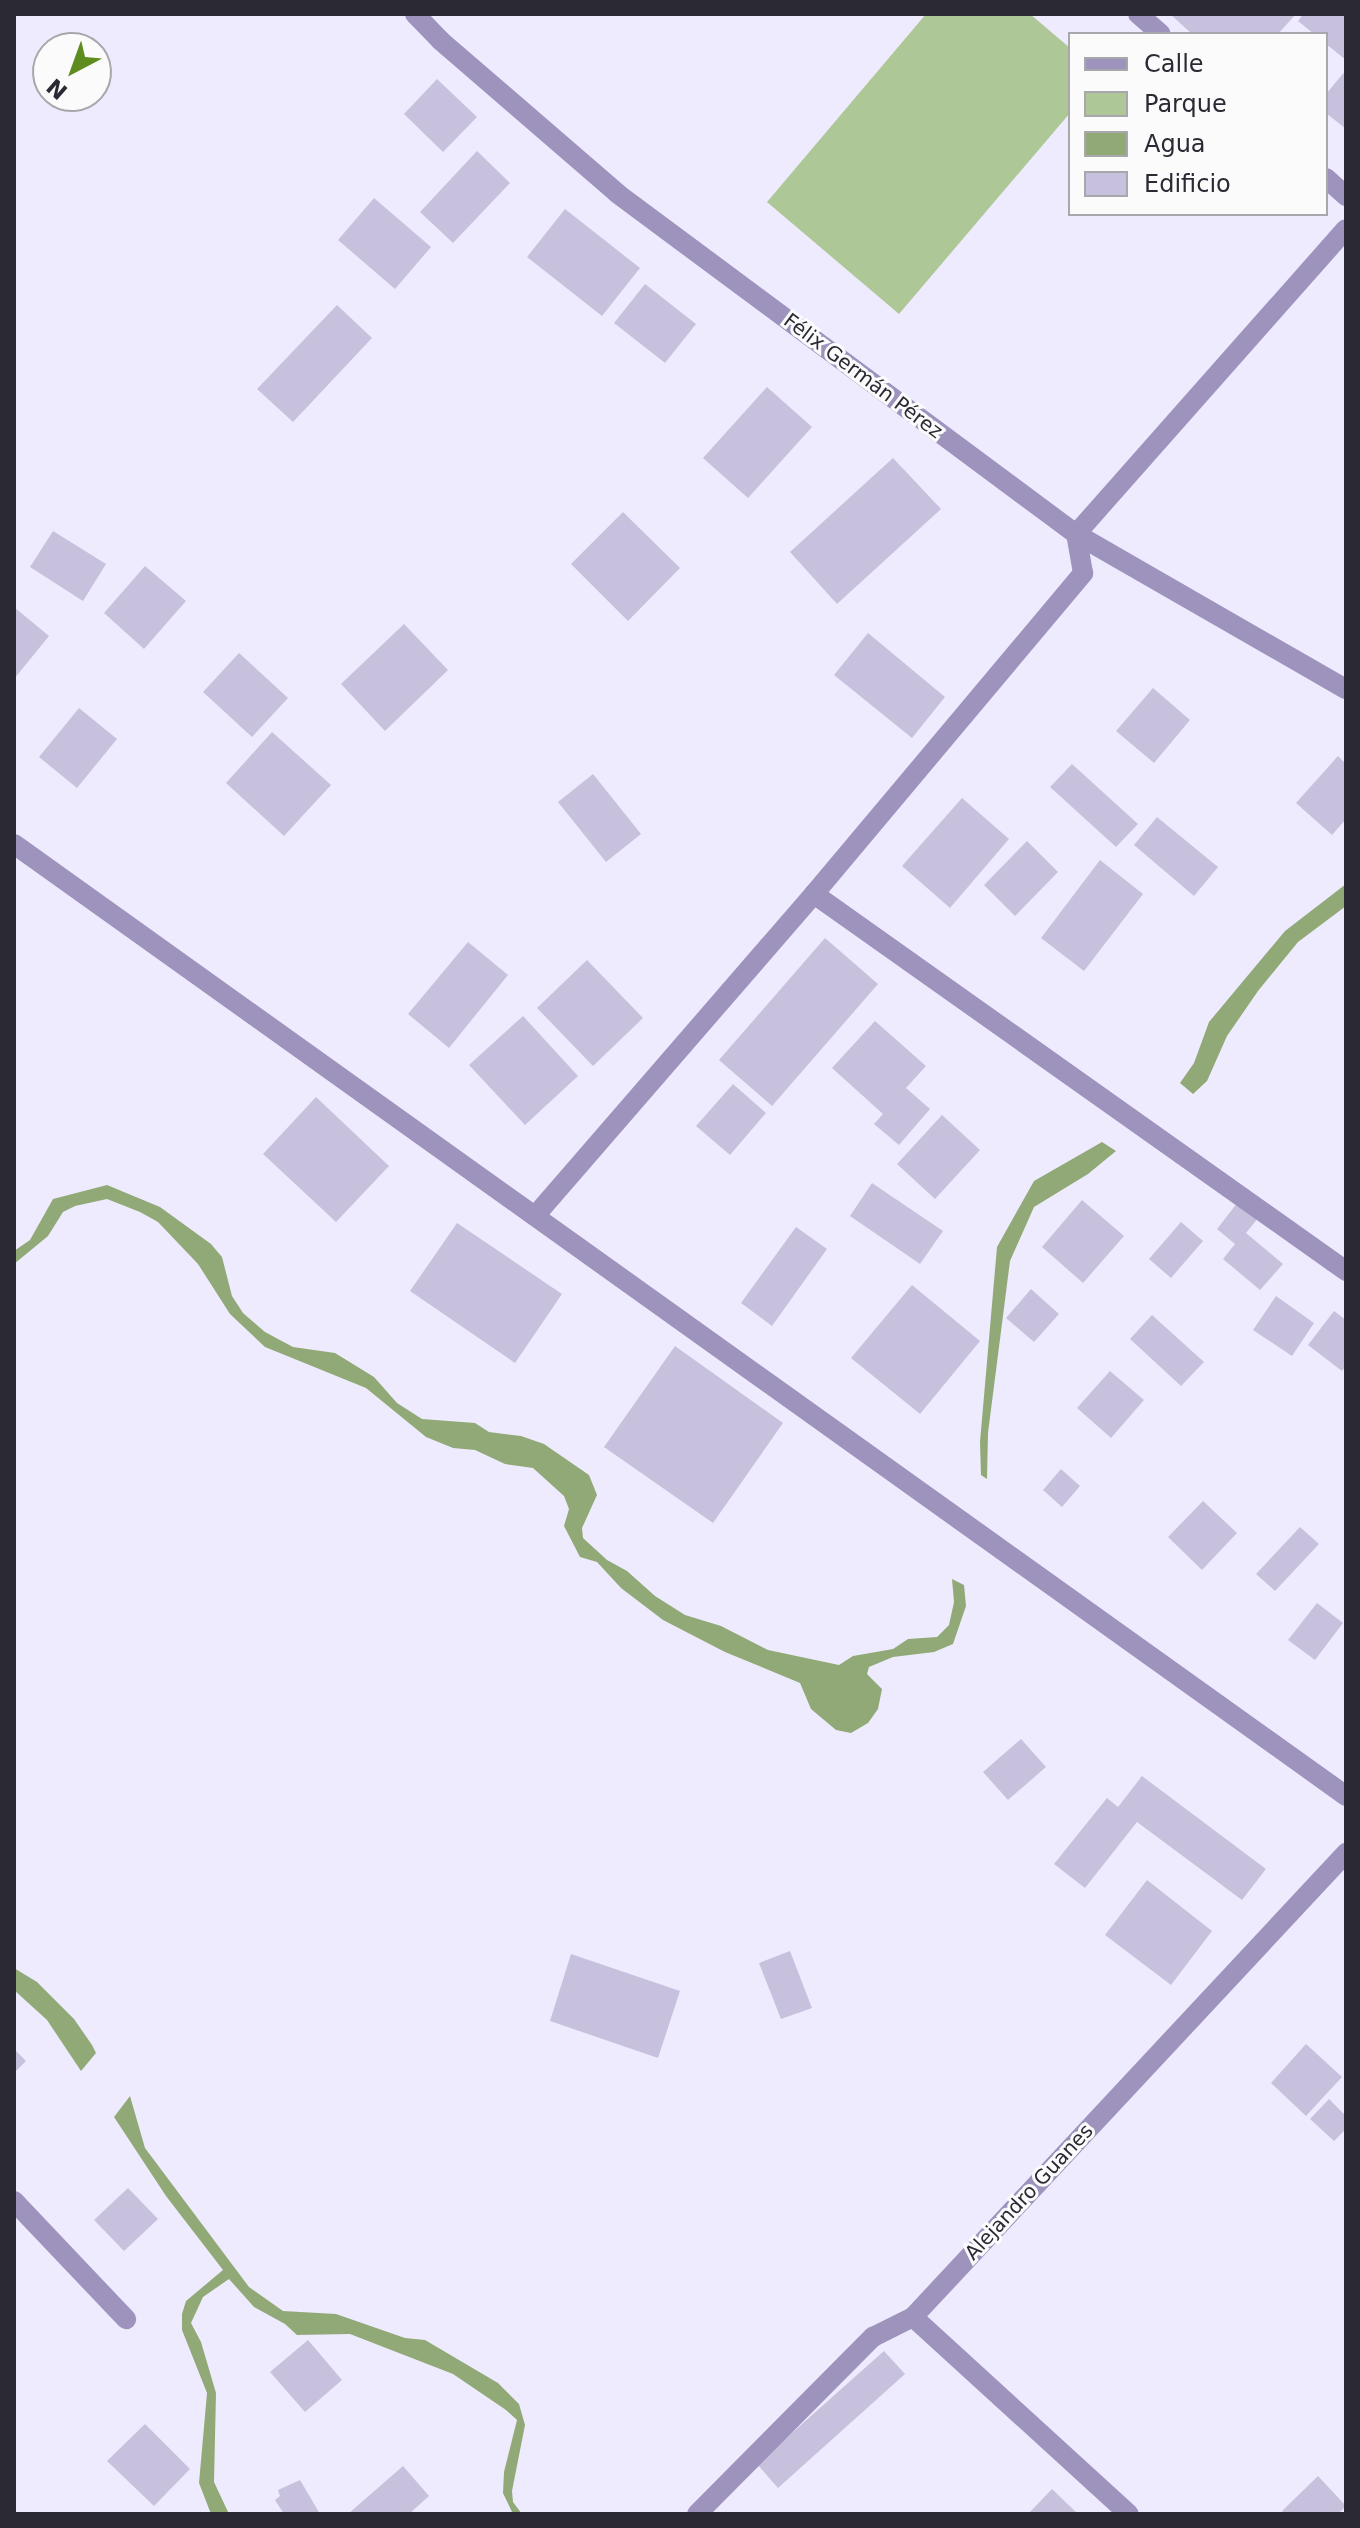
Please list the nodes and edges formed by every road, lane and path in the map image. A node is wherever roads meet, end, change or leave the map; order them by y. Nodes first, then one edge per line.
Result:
1 (415, 14) edge
2 (1138, 14) edge
3 (1159, 32) edge
4 (1328, 180) edge
5 (1346, 196) edge
6 (1346, 229) edge
7 (1076, 534) junction
8 (1346, 689) edge
9 (14, 844) edge
10 (814, 894) junction
11 (535, 1216) junction
12 (1346, 1271) edge
13 (1346, 1796) edge
14 (1346, 1853) edge
15 (14, 2201) edge
16 (913, 2317) junction
17 (126, 2319) dead end
18 (697, 2514) edge
19 (1129, 2514) edge

1 - 7 street, Félix Germán Pérez
2 - 3 street
4 - 5 street
6 - 7 street
7 - 8 street, Félix Germán Pérez
7 - 10 street
9 - 11 street
10 - 11 street
10 - 12 street
11 - 13 street
14 - 16 street, Alejandro Guanes
15 - 17 street
16 - 18 street, Alejandro Guanes
16 - 19 street

